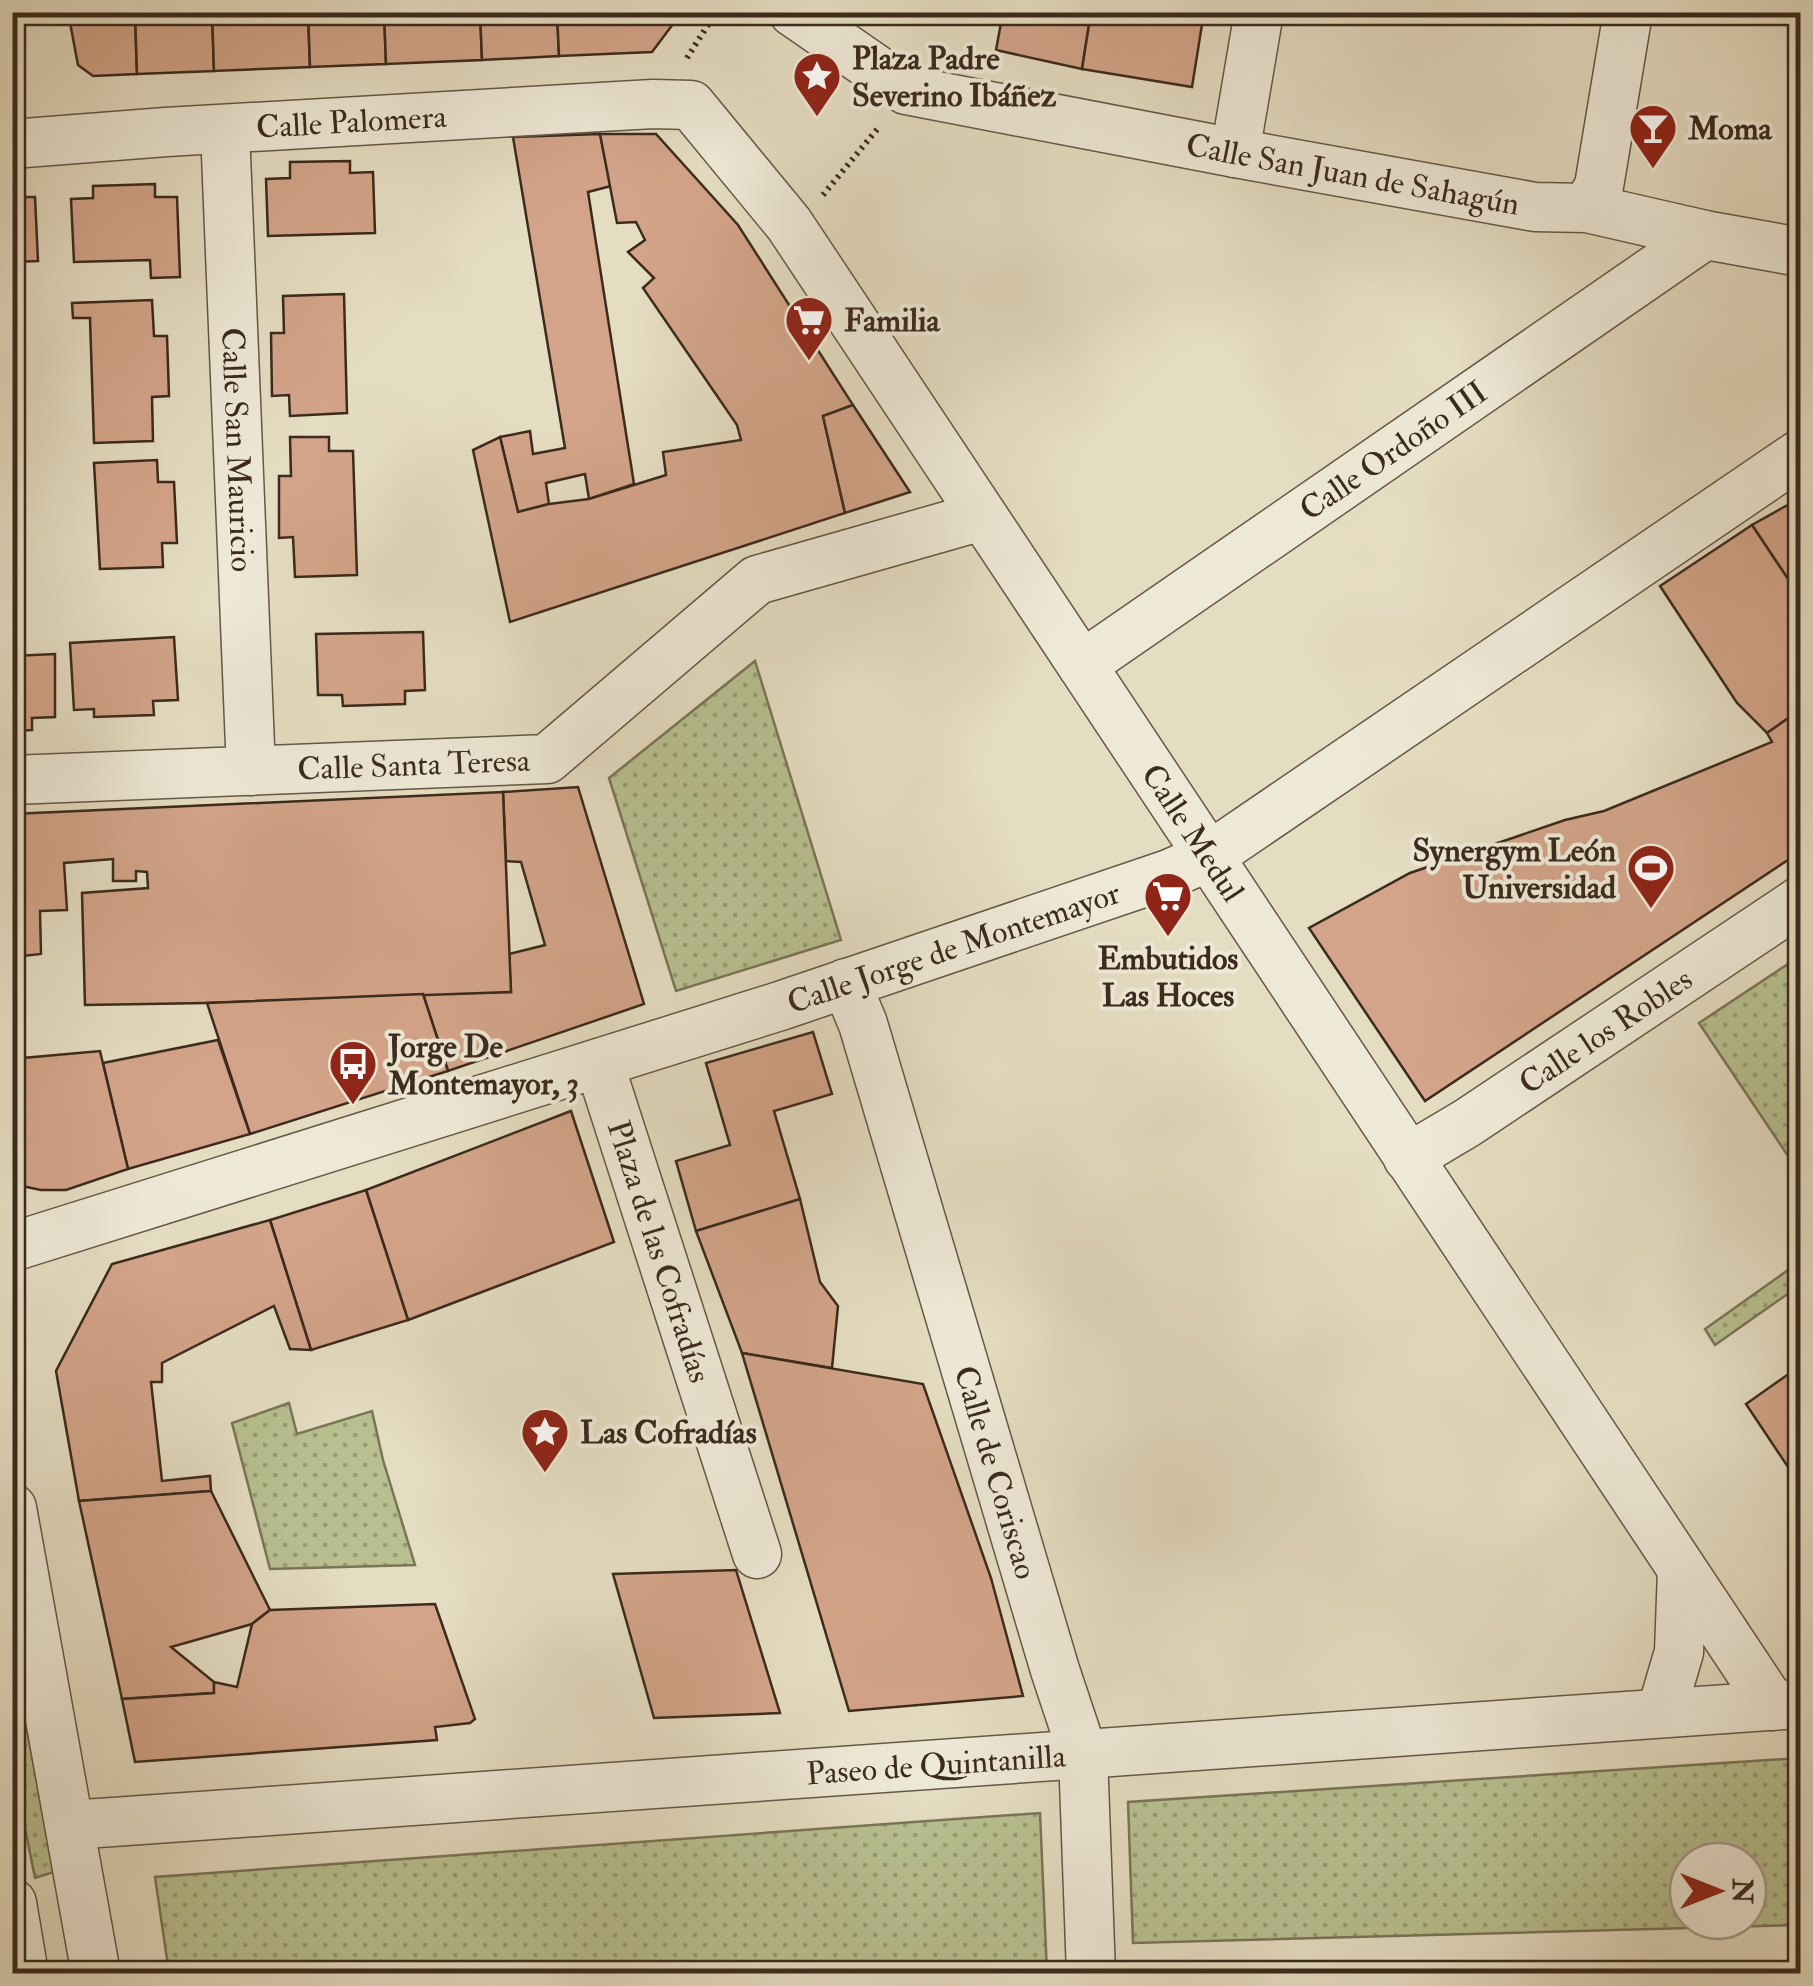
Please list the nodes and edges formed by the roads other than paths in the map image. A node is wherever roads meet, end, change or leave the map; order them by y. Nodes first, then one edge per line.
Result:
1 (792, 12) edge
2 (1259, 12) edge
3 (1628, 12) edge
4 (691, 105) joint
5 (225, 130) junction
6 (12, 144) edge
7 (1235, 153) junction
8 (1587, 208) junction
9 (1705, 235) junction
10 (1800, 252) edge
11 (1800, 454) edge
12 (982, 516) junction
13 (1082, 666) junction
14 (251, 771) junction
15 (12, 780) edge
16 (1208, 857) junction
17 (1800, 902) edge
18 (846, 983) junction
19 (599, 1063) junction
20 (1408, 1158) junction
21 (24, 1234) edge
22 (12, 1508) edge
23 (757, 1554) dead end
24 (1682, 1570) junction
25 (1787, 1705) edge
26 (1661, 1713) junction
27 (1082, 1754) junction
28 (70, 1824) junction
29 (12, 1903) edge
30 (24, 1974) edge
31 (96, 1974) edge
32 (1090, 1974) edge

1 - 7 street, Calle San Juan de Sahagún
2 - 7 street
3 - 8 street
4 - 5 street, Calle Palomera
4 - 12 street, Calle Medul
5 - 6 street, Calle Palomera
5 - 14 street, Calle San Mauricio
7 - 8 street, Calle San Juan de Sahagún
8 - 9 street, Calle San Juan de Sahagún
9 - 10 street, Calle San Juan de Sahagún
9 - 13 street, Calle Ordoño III
11 - 16 street, Calle Jorge de Montemayor
12 - 13 street, Calle Medul
12 - 14 street, Calle Santa Teresa
13 - 16 street, Calle Medul
14 - 15 street, Calle Santa Teresa
16 - 18 street, Calle Jorge de Montemayor
16 - 20 street, Calle Medul
17 - 20 street, Calle los Robles
18 - 19 street, Calle Jorge de Montemayor
18 - 27 street, Calle de Coriscao
19 - 21 street, Calle Jorge de Montemayor
19 - 23 street, Plaza de las Cofradías
20 - 24 street, Calle Medul
22 - 28 street
24 - 25 street, Calle Medul
24 - 26 street
25 - 26 street, Paseo de Quintanilla
26 - 27 street, Paseo de Quintanilla
27 - 28 street, Paseo de Quintanilla
27 - 32 street, Calle de Coriscao
28 - 31 street
29 - 30 street

